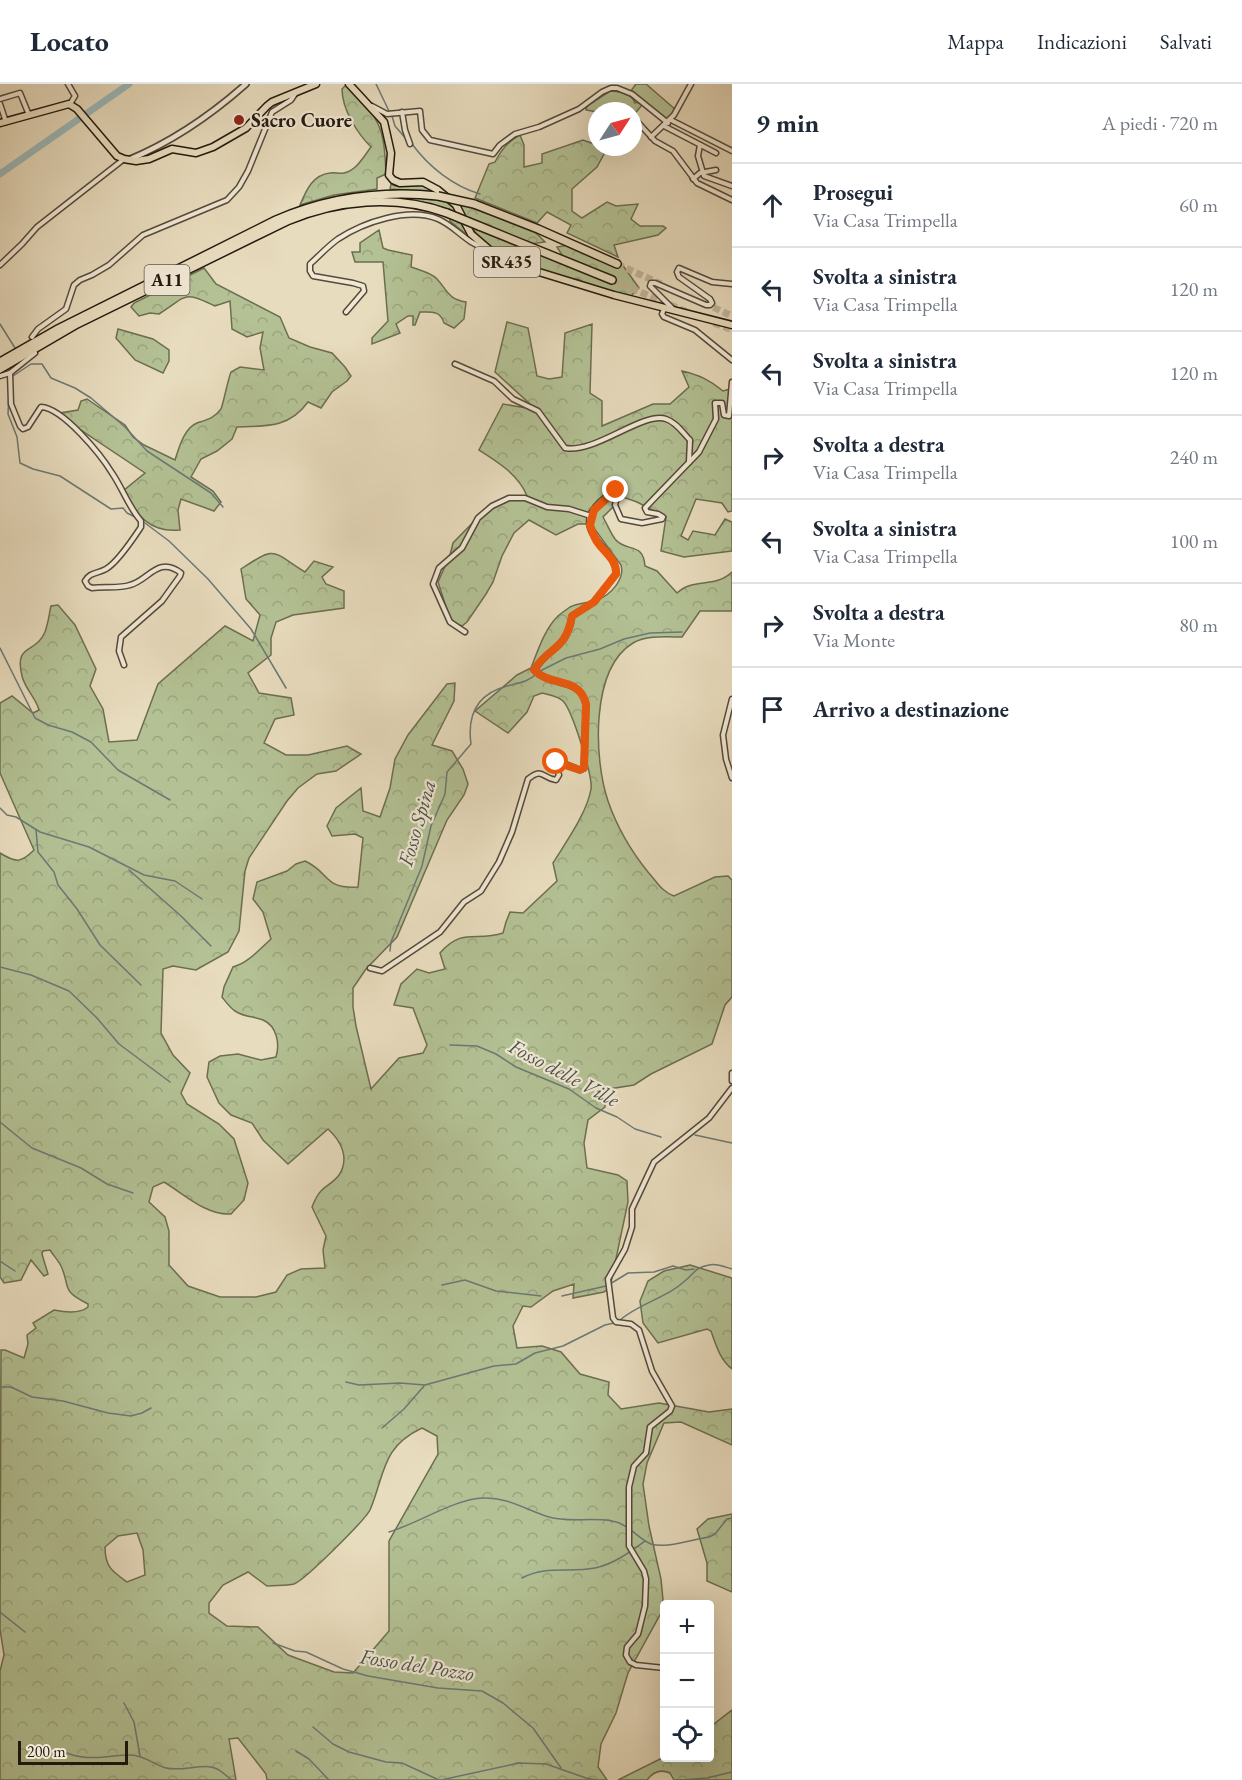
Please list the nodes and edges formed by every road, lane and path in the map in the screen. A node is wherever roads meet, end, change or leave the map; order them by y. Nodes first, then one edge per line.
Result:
1 (68, 84) edge
2 (246, 84) edge
3 (349, 84) edge
4 (691, 84) edge
5 (312, 85) edge
6 (295, 94) junction
7 (0, 99) edge
8 (0, 104) edge
9 (70, 104) junction
10 (369, 104) junction
11 (402, 112) junction
12 (29, 115) junction
13 (3, 122) edge
14 (667, 123) junction
15 (642, 128) edge
16 (651, 137) junction
17 (410, 144) dead end
18 (700, 146) junction
19 (732, 151) edge
20 (716, 153) dead end
21 (126, 159) junction
22 (716, 170) dead end
23 (703, 172) junction
24 (693, 178) junction
25 (732, 186) edge
26 (732, 200) edge
27 (486, 248) junction
28 (616, 264) tunnel mouth
29 (0, 265) edge
30 (612, 280) tunnel mouth
31 (732, 284) edge
32 (664, 309) junction
33 (346, 312) dead end
34 (676, 312) junction
35 (732, 325) edge
36 (32, 337) dead end
37 (35, 353) dead end
38 (732, 360) edge
39 (0, 362) edge
40 (455, 364) dead end
41 (0, 369) edge
42 (10, 373) junction
43 (0, 376) edge
44 (732, 382) edge
45 (689, 464) junction
46 (591, 516) junction
47 (465, 632) dead end
48 (124, 665) dead end
49 (732, 699) edge
50 (732, 778) edge
51 (370, 968) dead end
52 (732, 1073) edge
53 (732, 1081) edge
54 (732, 1088) edge
55 (660, 1668) edge

1 - 9 street
2 - 21 street
3 - 10 main road, SR435
4 - 14 street
5 - 6 main road
6 - 21 main road
6 - 36 street
7 - 12 street
8 - 13 street
9 - 12 main road
9 - 21 main road
10 - 11 street
10 - 27 main road, SR435
11 - 14 street
11 - 17 street
12 - 13 main road
14 - 16 street
14 - 18 street
14 - 19 street
15 - 16 street
16 - 24 street
18 - 20 street
18 - 23 street
21 - 29 street
22 - 23 street
23 - 24 street
23 - 25 street
24 - 26 street
27 - 32 main road, SR435
27 - 33 street
28 - 39 highway, A11, bridge
30 - 41 highway, A11, bridge
31 - 34 street
32 - 34 main road, SR435
32 - 38 street
34 - 35 main road, SR435
37 - 42 street
40 - 45 street
42 - 43 street
42 - 48 street
44 - 45 street
45 - 46 street
46 - 47 street
46 - 51 street
49 - 50 street
52 - 53 street
54 - 55 street

